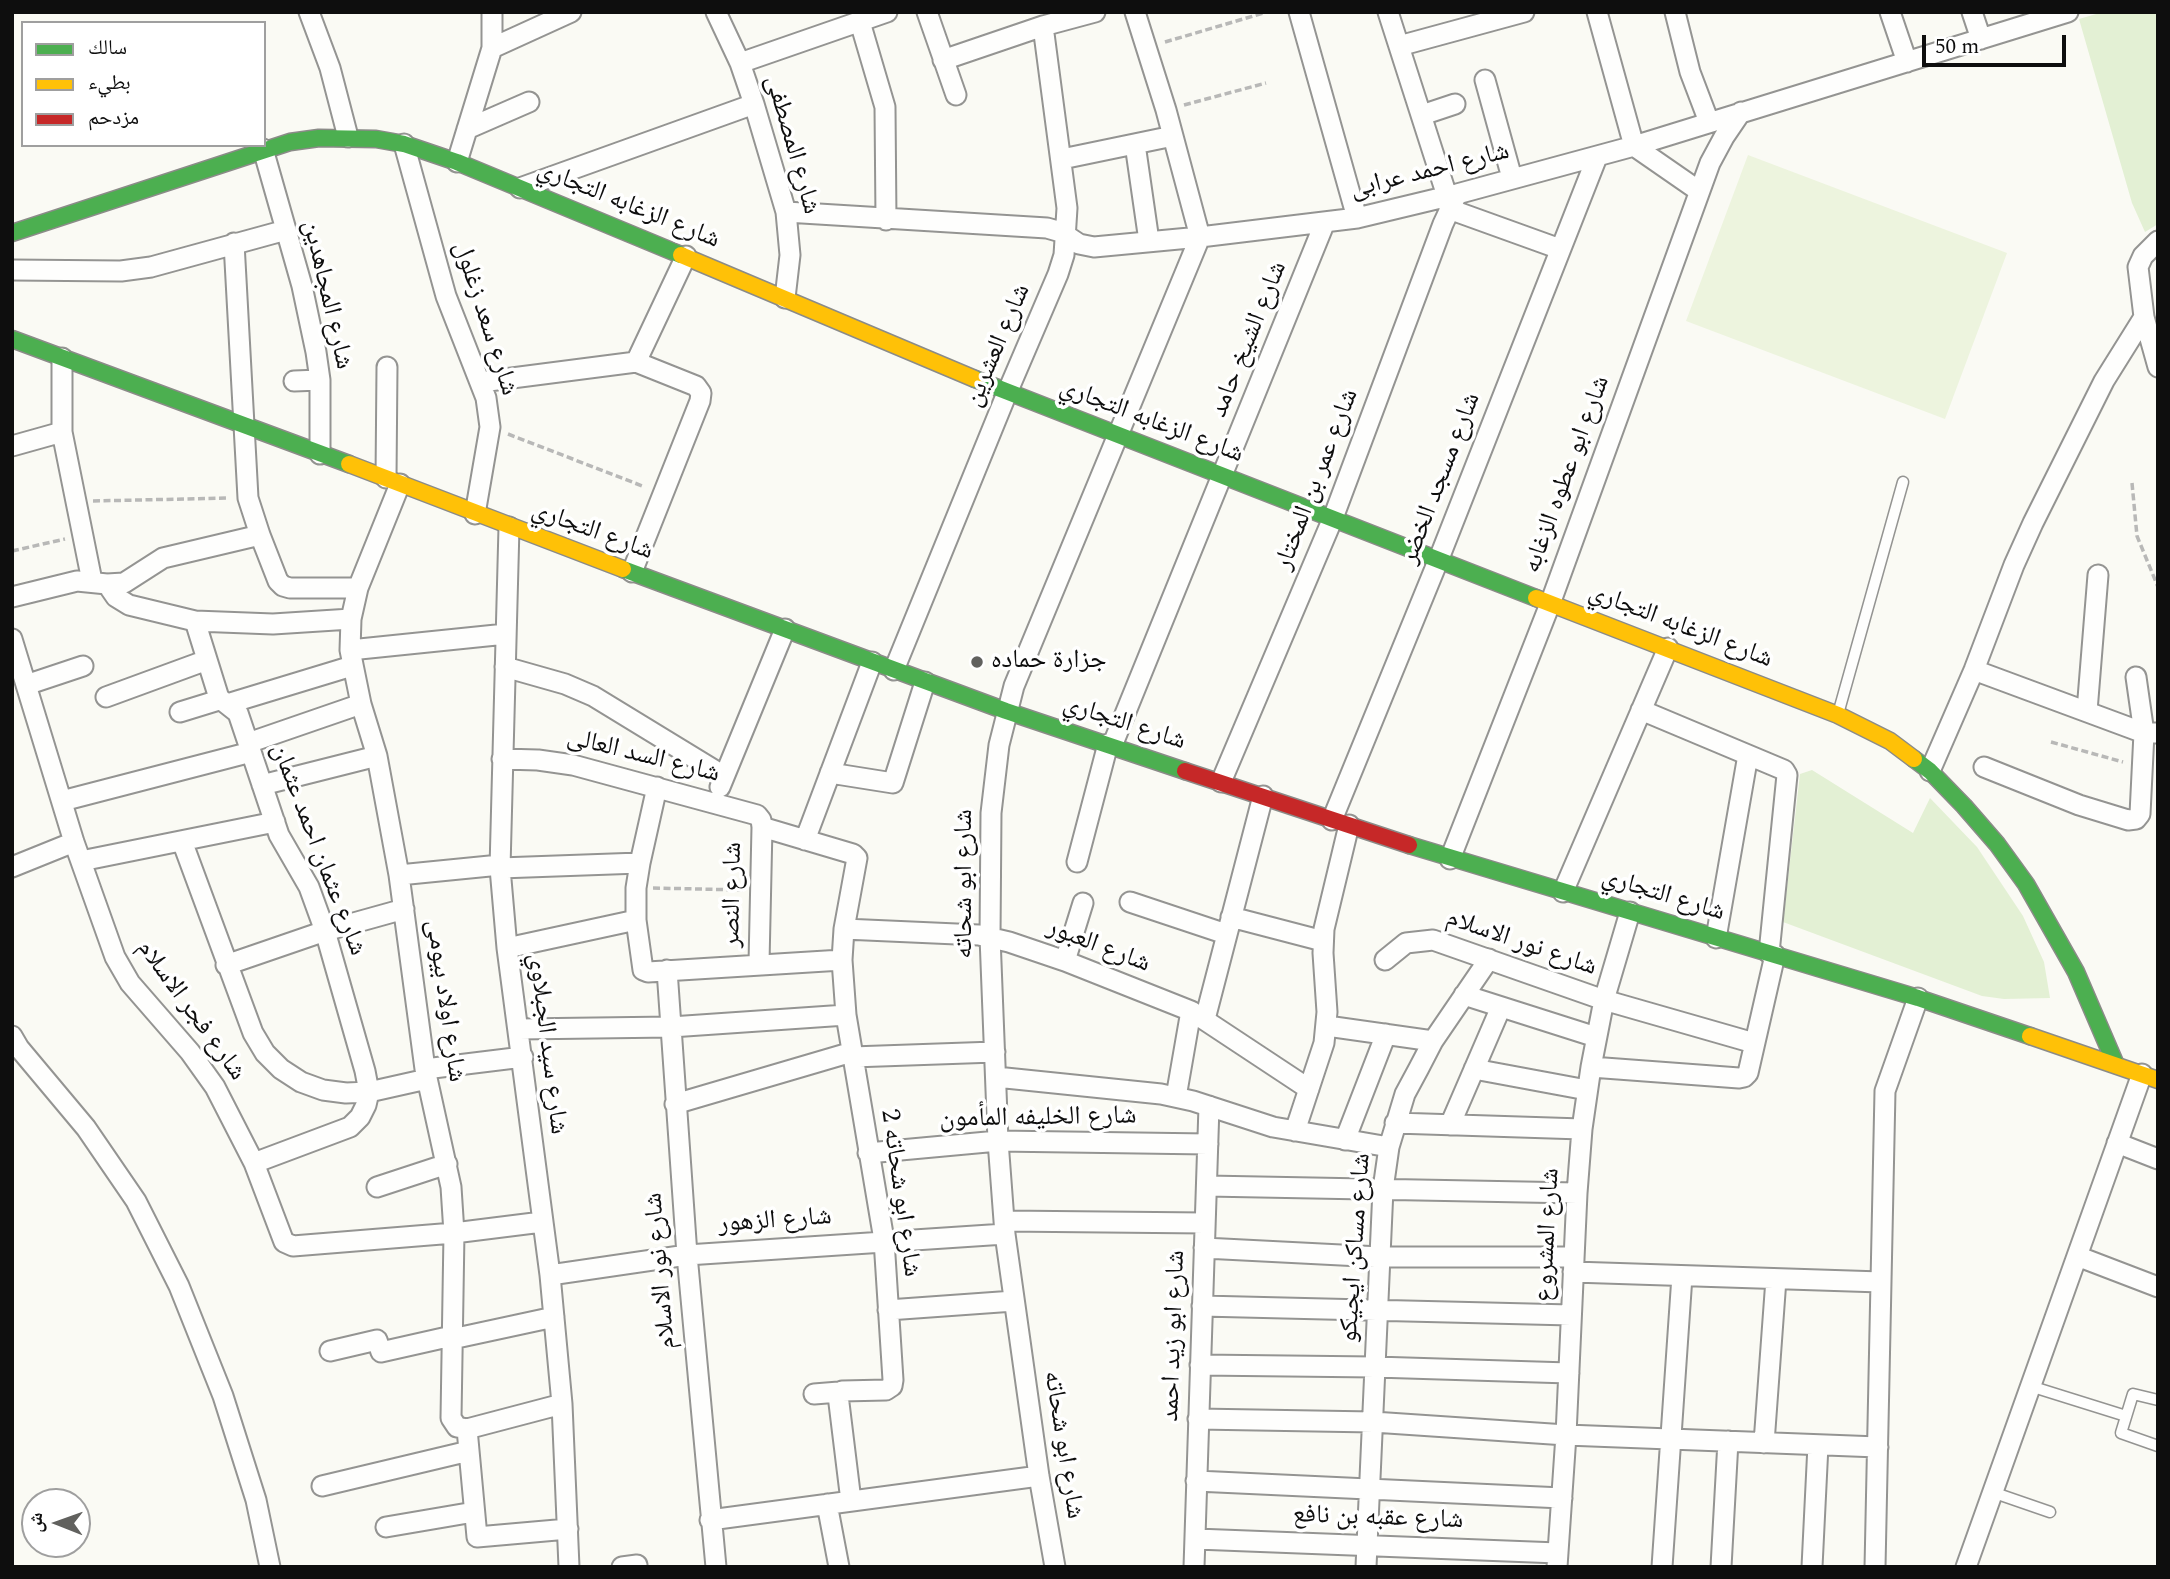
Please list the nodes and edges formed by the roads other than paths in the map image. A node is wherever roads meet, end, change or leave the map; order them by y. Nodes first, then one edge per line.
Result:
1 (309, 12) edge
2 (492, 12) edge
3 (571, 12) edge
4 (716, 12) edge
5 (927, 12) edge
6 (1095, 12) edge
7 (1135, 12) edge
8 (1299, 12) edge
9 (1388, 12) edge
10 (1524, 12) edge
11 (1597, 12) edge
12 (1675, 12) edge
13 (1890, 12) edge
14 (1972, 12) edge
15 (2068, 12) edge
16 (1072, 15) edge
17 (875, 16) edge
18 (1043, 26) junction
19 (1981, 39) junction
20 (1399, 46) junction
21 (492, 48) junction
22 (943, 60) junction
23 (1907, 62) junction
24 (740, 63) junction
25 (1485, 80) dead end
26 (956, 96) dead end
27 (530, 102) dead end
28 (754, 104) junction
29 (1455, 104) dead end
30 (1741, 113) junction
31 (1422, 115) junction
32 (1709, 122) junction
33 (467, 130) junction
34 (1173, 136) junction
35 (348, 137) junction
36 (404, 144) junction
37 (1135, 144) junction
38 (1634, 146) junction
39 (263, 149) junction
40 (1597, 157) junction
41 (1062, 159) junction
42 (457, 162) junction
43 (1512, 178) junction
44 (520, 188) junction
45 (1699, 191) junction
46 (1451, 200) junction
47 (786, 212) junction
48 (1357, 218) junction
49 (886, 219) junction
50 (1325, 222) junction
51 (286, 230) junction
52 (12, 233) edge
53 (1067, 236) junction
54 (1200, 237) junction
55 (1149, 241) junction
56 (2158, 242) edge
57 (234, 243) junction
58 (1560, 248) junction
59 (686, 256) junction
60 (12, 270) edge
61 (786, 298) junction
62 (2144, 317) junction
63 (12, 339) edge
64 (62, 358) junction
65 (636, 362) junction
66 (387, 367) dead end
67 (2158, 367) edge
68 (320, 380) junction
69 (294, 381) dead end
70 (481, 382) junction
71 (1007, 393) junction
72 (244, 426) junction
73 (62, 432) junction
74 (1117, 435) junction
75 (12, 446) edge
76 (320, 454) junction
77 (1223, 477) junction
78 (393, 481) junction
79 (1903, 482) dead end
80 (475, 514) junction
81 (1333, 518) junction
82 (509, 527) junction
83 (260, 535) junction
84 (1438, 561) junction
85 (632, 572) junction
86 (2098, 575) dead end
87 (100, 583) junction
88 (358, 588) junction
89 (12, 597) edge
90 (1549, 604) junction
91 (351, 619) junction
92 (195, 621) junction
93 (785, 629) junction
94 (506, 634) junction
95 (13, 646) edge
96 (1668, 648) junction
97 (351, 658) junction
98 (207, 660) junction
99 (872, 662) junction
100 (83, 666) dead end
101 (505, 667) junction
102 (894, 670) junction
103 (1974, 670) junction
104 (2136, 677) dead end
105 (925, 682) junction
106 (26, 685) junction
107 (106, 696) dead end
108 (223, 702) junction
109 (361, 704) junction
110 (1641, 710) junction
111 (1006, 711) junction
112 (2087, 711) junction
113 (180, 712) dead end
114 (1838, 715) junction
115 (2151, 733) edge
116 (1110, 745) junction
117 (250, 748) junction
118 (1748, 755) junction
119 (377, 756) junction
120 (502, 758) junction
121 (1984, 767) dead end
122 (1930, 771) junction
123 (830, 773) junction
124 (724, 776) junction
125 (1221, 782) junction
126 (262, 785) junction
127 (657, 787) junction
128 (1263, 796) junction
129 (62, 801) junction
130 (715, 802) junction
131 (275, 822) junction
132 (1340, 822) junction
133 (762, 827) junction
134 (805, 840) junction
135 (182, 841) junction
136 (74, 842) junction
137 (1450, 859) junction
138 (81, 861) junction
139 (1077, 862) dead end
140 (640, 863) junction
141 (12, 867) edge
142 (500, 867) junction
143 (399, 875) junction
144 (1563, 892) junction
145 (1130, 902) dead end
146 (1083, 903) dead end
147 (404, 909) junction
148 (1630, 912) junction
149 (636, 920) junction
150 (1229, 926) junction
151 (844, 929) junction
152 (325, 931) junction
153 (990, 937) junction
154 (1716, 938) junction
155 (1323, 941) junction
156 (508, 948) junction
157 (1772, 954) junction
158 (1489, 959) junction
159 (842, 960) junction
160 (1385, 960) dead end
161 (1065, 961) junction
162 (759, 963) junction
163 (226, 965) junction
164 (667, 970) junction
165 (1464, 995) junction
166 (1918, 998) junction
167 (1604, 1000) junction
168 (1501, 1007) junction
169 (846, 1015) junction
170 (1198, 1015) junction
171 (1327, 1026) junction
172 (671, 1027) junction
173 (519, 1029) junction
174 (1386, 1034) junction
175 (12, 1036) edge
176 (1596, 1037) junction
177 (1433, 1041) junction
178 (1754, 1043) junction
179 (995, 1052) junction
180 (852, 1055) junction
181 (523, 1056) junction
182 (2116, 1065) junction
183 (1591, 1067) junction
184 (1474, 1069) junction
185 (426, 1074) junction
186 (996, 1077) junction
187 (2150, 1077) edge
188 (1308, 1089) junction
189 (1587, 1090) junction
190 (369, 1092) junction
191 (1176, 1097) junction
192 (674, 1104) junction
193 (1209, 1106) junction
194 (1395, 1123) junction
195 (1450, 1125) junction
196 (1583, 1129) junction
197 (1294, 1131) junction
198 (1345, 1140) junction
199 (998, 1141) junction
200 (2117, 1143) junction
201 (1208, 1144) junction
202 (1389, 1147) junction
203 (868, 1153) junction
204 (2158, 1159) edge
205 (254, 1163) junction
206 (447, 1164) junction
207 (1207, 1185) junction
208 (377, 1187) dead end
209 (1383, 1189) junction
210 (1577, 1193) junction
211 (542, 1222) junction
212 (1205, 1223) junction
213 (1004, 1227) junction
214 (454, 1233) junction
215 (884, 1240) junction
216 (1204, 1248) junction
217 (687, 1255) junction
218 (1380, 1256) junction
219 (2077, 1256) junction
220 (1574, 1265) junction
221 (550, 1275) junction
222 (1682, 1276) junction
223 (1776, 1279) junction
224 (1881, 1282) junction
225 (2158, 1287) edge
226 (1014, 1301) junction
227 (1202, 1306) junction
228 (888, 1310) junction
229 (1378, 1311) junction
230 (1571, 1315) junction
231 (554, 1317) junction
232 (452, 1337) junction
233 (330, 1351) dead end
234 (1200, 1365) junction
235 (1375, 1367) junction
236 (1569, 1373) junction
237 (2030, 1386) junction
238 (839, 1392) junction
239 (814, 1394) dead end
240 (2158, 1400) edge
241 (562, 1404) junction
242 (2126, 1416) junction
243 (1198, 1419) junction
244 (1373, 1422) junction
245 (467, 1429) junction
246 (1566, 1435) junction
247 (1671, 1439) junction
248 (1728, 1441) junction
249 (1764, 1443) junction
250 (1818, 1445) junction
251 (2158, 1446) edge
252 (1878, 1447) junction
253 (469, 1451) junction
254 (1039, 1476) junction
255 (1196, 1481) junction
256 (322, 1486) dead end
257 (1370, 1488) junction
258 (1992, 1492) junction
259 (1562, 1498) junction
260 (851, 1501) junction
261 (827, 1504) junction
262 (474, 1511) junction
263 (2050, 1512) dead end
264 (710, 1520) junction
265 (386, 1527) dead end
266 (568, 1529) junction
267 (1196, 1539) junction
268 (1367, 1545) junction
269 (1558, 1560) edge
270 (270, 1567) edge
271 (569, 1567) edge
272 (716, 1567) edge
273 (839, 1567) edge
274 (1055, 1567) edge
275 (1194, 1567) edge
276 (1366, 1567) edge
277 (1662, 1567) edge
278 (1721, 1567) edge
279 (1812, 1567) edge
280 (1875, 1567) edge
281 (1966, 1567) edge

1 - 35 street
2 - 21 street
3 - 21 street
4 - 24 street, شارع المصطفى
5 - 22 street
6 - 16 street
7 - 34 street
8 - 48 street
9 - 20 street
10 - 20 street
11 - 38 street
12 - 32 street
13 - 23 street
14 - 19 street
15 - 19 street, شارع احمد عرابى
16 - 18 street
17 - 24 street
17 - 49 street
18 - 22 street
18 - 41 street, شارع العشرين
19 - 23 street, شارع احمد عرابى
20 - 31 street
21 - 33 street
22 - 26 street
23 - 30 street, شارع احمد عرابى
24 - 28 street, شارع المصطفى
25 - 43 street
27 - 33 street
28 - 44 street
28 - 47 street, شارع المصطفى
29 - 31 street
30 - 32 street, شارع احمد عرابى
30 - 45 street, شارع ابو عطوه الزغابه
31 - 46 street
32 - 38 street, شارع احمد عرابى
33 - 42 street
34 - 37 street
34 - 54 street
35 - 36 street, شارع الزغابه التجاري
35 - 39 street, شارع الزغابه التجاري
36 - 42 street, شارع الزغابه التجاري
36 - 70 street, شارع سعد زغلول
37 - 41 street
37 - 55 street
38 - 40 street, شارع احمد عرابى
38 - 45 street
39 - 51 street, شارع المجاهدين
39 - 52 street, شارع الزغابه التجاري
40 - 43 street, شارع احمد عرابى
40 - 58 street, شارع مسجد الخضر
41 - 53 street, شارع العشرين
42 - 44 street, شارع الزغابه التجاري
43 - 46 street, شارع احمد عرابى
44 - 59 street, شارع الزغابه التجاري
45 - 90 street, شارع ابو عطوه الزغابه
46 - 48 street, شارع احمد عرابى
46 - 58 street
46 - 81 street, شارع عمر بن المختار
47 - 49 street, شارع احمد عرابى
47 - 61 street, شارع المصطفى
48 - 50 street, شارع احمد عرابى
49 - 53 street, شارع احمد عرابى
50 - 54 street, شارع احمد عرابى
50 - 77 street, شارع الشيخ حامد
51 - 57 street
51 - 68 street, شارع المجاهدين
53 - 55 street, شارع احمد عرابى
53 - 71 street, شارع العشرين
54 - 55 street, شارع احمد عرابى
54 - 74 street, شارع ابو شحاته
56 - 62 street
57 - 60 street
57 - 72 street
58 - 84 street, شارع مسجد الخضر
59 - 61 street, شارع الزغابه التجاري
59 - 65 street
61 - 71 street, شارع الزغابه التجاري
62 - 67 street
62 - 103 street
63 - 64 street, شارع التجاري
64 - 72 street, شارع التجاري
64 - 73 street
65 - 70 street
65 - 85 street
66 - 78 street
68 - 69 street
68 - 76 street, شارع المجاهدين
70 - 80 street, شارع سعد زغلول
71 - 74 street, شارع الزغابه التجاري
71 - 102 street, شارع العشرين
72 - 76 street, شارع التجاري
72 - 83 street
73 - 75 street
73 - 87 street
74 - 77 street, شارع الزغابه التجاري
74 - 111 street, شارع ابو شحاته
76 - 78 street, شارع التجاري
77 - 81 street, شارع الزغابه التجاري
77 - 116 street, شارع الشيخ حامد
78 - 80 street, شارع التجاري
78 - 88 street, شارع اولاد بيومى
79 - 114 lane
80 - 82 street, شارع التجاري
81 - 84 street, شارع الزغابه التجاري
81 - 125 street, شارع عمر بن المختار
82 - 85 street, شارع التجاري
82 - 94 street, شارع سيد الجبلاوي
83 - 87 street
83 - 88 street
84 - 90 street, شارع الزغابه التجاري
84 - 132 street, شارع مسجد الخضر
85 - 93 street, شارع التجاري
86 - 112 street
87 - 89 street
87 - 92 street
88 - 91 street, شارع اولاد بيومى
90 - 96 street, شارع الزغابه التجاري
90 - 137 street, شارع ابو عطوه الزغابه
91 - 92 street
91 - 97 street, شارع اولاد بيومى
92 - 98 street, شارع عثمان احمد عثمان
93 - 99 street, شارع التجاري
93 - 124 street
94 - 97 street
94 - 101 street, شارع سيد الجبلاوي
95 - 106 street, شارع فجر الاسلام
96 - 110 street
96 - 114 street, شارع الزغابه التجاري
97 - 108 street
97 - 109 street, شارع اولاد بيومى
98 - 107 street
98 - 108 street, شارع عثمان احمد عثمان
99 - 102 street, شارع التجاري
99 - 123 street
100 - 106 street
101 - 120 street, شارع سيد الجبلاوي
101 - 124 street
102 - 105 street, شارع التجاري
103 - 112 street
103 - 122 street
104 - 115 street
105 - 111 street, شارع التجاري
105 - 123 street
106 - 129 street, شارع فجر الاسلام
108 - 113 street
108 - 117 street, شارع عثمان احمد عثمان
109 - 117 street
109 - 119 street, شارع اولاد بيومى
110 - 118 street
110 - 144 street
111 - 116 street, شارع التجاري
111 - 153 street, شارع ابو شحاته
112 - 115 street
114 - 122 street, شارع الزغابه التجاري
115 - 121 street
116 - 125 street, شارع التجاري
116 - 139 street, شارع الشيخ حامد
117 - 126 street, شارع عثمان احمد عثمان
117 - 129 street
118 - 154 street
118 - 157 street
119 - 126 street
119 - 143 street, شارع اولاد بيومى
120 - 127 street, شارع السد العالى
120 - 142 street, شارع سيد الجبلاوي
122 - 182 street, شارع الزغابه التجاري
123 - 134 street
124 - 130 street
125 - 128 street, شارع التجاري
126 - 131 street, شارع عثمان احمد عثمان
127 - 130 street, شارع السد العالى
127 - 140 street
128 - 132 street, شارع التجاري
128 - 150 street
129 - 136 street, شارع فجر الاسلام
130 - 133 street, شارع السد العالى
131 - 135 street
131 - 152 street, شارع عثمان احمد عثمان
132 - 137 street, شارع التجاري
132 - 155 street, شارع مسجد الخضر
133 - 134 street
133 - 162 street, شارع النصر
134 - 151 street, شارع ابو شحاته 2
135 - 138 street
135 - 163 street
136 - 138 street, شارع فجر الاسلام
136 - 141 street
137 - 144 street, شارع التجاري
138 - 205 street, شارع فجر الاسلام
140 - 142 street
140 - 149 street
142 - 143 street
142 - 156 street, شارع سيد الجبلاوي
143 - 147 street, شارع اولاد بيومى
144 - 148 street, شارع التجاري
145 - 150 street
146 - 161 street
147 - 152 street
147 - 185 street, شارع اولاد بيومى
148 - 154 street, شارع التجاري
148 - 167 street, شارع المشروع
149 - 156 street
149 - 164 street
150 - 155 street
150 - 170 street
151 - 153 street, شارع العبور
151 - 159 street, شارع ابو شحاته 2
152 - 163 street
152 - 190 street, شارع عثمان احمد عثمان
153 - 161 street, شارع العبور
153 - 179 street, شارع ابو شحاته
154 - 157 street, شارع التجاري
155 - 171 street, شارع مسجد الخضر
156 - 173 street, شارع سيد الجبلاوي
157 - 166 street, شارع التجاري
157 - 178 street
158 - 160 street, شارع نور الاسلام
158 - 165 street, شارع مساكن ايجيكو
158 - 167 street, شارع نور الاسلام
159 - 162 street
159 - 169 street, شارع ابو شحاته 2
161 - 170 street, شارع العبور
162 - 164 street
163 - 190 street
164 - 172 street, شارع نور الاسلام
165 - 168 street
165 - 177 street, شارع مساكن ايجيكو
166 - 182 street, شارع التجاري
166 - 224 street
167 - 176 street, شارع المشروع
167 - 178 street, شارع نور الاسلام
168 - 176 street
168 - 184 street
169 - 172 street
169 - 180 street, شارع ابو شحاته 2
170 - 188 street, شارع العبور
170 - 191 street
171 - 174 street
171 - 188 street, شارع مسجد الخضر
172 - 173 street
172 - 192 street, شارع نور الاسلام
173 - 181 street, شارع سيد الجبلاوي
174 - 177 street
174 - 198 street
175 - 270 street
176 - 183 street, شارع المشروع
177 - 194 street, شارع مساكن ايجيكو
178 - 183 street
179 - 180 street
179 - 186 street, شارع ابو شحاته
180 - 192 street
180 - 203 street, شارع ابو شحاته 2
181 - 185 street
181 - 211 street, شارع سيد الجبلاوي
182 - 187 street, شارع التجاري
183 - 189 street, شارع المشروع
184 - 189 street
184 - 195 street
185 - 190 street
185 - 206 street, شارع اولاد بيومى
186 - 191 street
186 - 199 street, شارع ابو شحاته
187 - 200 street
188 - 197 street, شارع مسجد الخضر
189 - 196 street, شارع المشروع
190 - 205 street
191 - 193 street
192 - 217 street, شارع نور الاسلام
193 - 197 street
193 - 201 street, شارع ابو زيد احمد
194 - 195 street
194 - 202 street, شارع مساكن ايجيكو
195 - 196 street
196 - 210 street, شارع المشروع
197 - 198 street
198 - 202 street
199 - 201 street, شارع الخليفه المأمون
199 - 203 street, شارع الخليفه المأمون
199 - 213 street, شارع ابو شحاته
200 - 204 street
200 - 219 street
201 - 207 street, شارع ابو زيد احمد
202 - 209 street, شارع مساكن ايجيكو
203 - 215 street, شارع ابو شحاته 2
205 - 214 street, شارع فجر الاسلام
206 - 208 street
206 - 214 street, شارع اولاد بيومى
207 - 209 street
207 - 212 street, شارع ابو زيد احمد
209 - 210 street
209 - 218 street, شارع مساكن ايجيكو
210 - 220 street, شارع المشروع
211 - 214 street, شارع فجر الاسلام
211 - 221 street, شارع سيد الجبلاوي
212 - 213 street, شارع الزهور
212 - 216 street, شارع ابو زيد احمد
213 - 215 street, شارع الزهور
213 - 226 street, شارع ابو شحاته
214 - 232 street, شارع اولاد بيومى
215 - 217 street, شارع الزهور
215 - 228 street, شارع ابو شحاته 2
216 - 218 street
216 - 227 street, شارع ابو زيد احمد
217 - 221 street, شارع الزهور
217 - 264 street, شارع نور الاسلام
218 - 220 street
218 - 229 street, شارع مساكن ايجيكو
219 - 225 street
219 - 237 street
220 - 222 street
220 - 230 street, شارع المشروع
221 - 231 street, شارع سيد الجبلاوي
222 - 223 street
222 - 247 street
223 - 224 street
223 - 249 street
224 - 252 street
226 - 228 street
226 - 254 street, شارع ابو شحاته
227 - 229 street
227 - 234 street, شارع ابو زيد احمد
228 - 238 street, شارع ابو شحاته 2
229 - 230 street
229 - 235 street, شارع مساكن ايجيكو
230 - 236 street, شارع المشروع
231 - 232 street
231 - 241 street, شارع سيد الجبلاوي
232 - 233 street
232 - 245 street, شارع اولاد بيومى
234 - 235 street
234 - 243 street, شارع ابو زيد احمد
235 - 236 street
235 - 244 street, شارع مساكن ايجيكو
236 - 246 street, شارع المشروع
237 - 242 lane
237 - 258 street
238 - 239 street
238 - 260 street
240 - 242 lane
241 - 245 street
241 - 266 street, شارع سيد الجبلاوي
242 - 251 lane
243 - 244 street
243 - 255 street, شارع ابو زيد احمد
244 - 246 street
244 - 257 street, شارع مساكن ايجيكو
245 - 253 street
246 - 247 street
246 - 259 street, شارع المشروع
247 - 248 street
247 - 277 street
248 - 249 street
248 - 278 street
249 - 250 street
250 - 252 street
250 - 279 street
252 - 280 street
253 - 256 street
253 - 262 street
254 - 260 street
254 - 274 street, شارع ابو شحاته
255 - 257 street
255 - 267 street, شارع ابو زيد احمد
257 - 259 street
257 - 268 street, شارع مساكن ايجيكو
258 - 263 lane
258 - 281 street
259 - 269 street, شارع المشروع
260 - 261 street
261 - 264 street
261 - 273 street
262 - 265 street
262 - 266 street
264 - 272 street, شارع نور الاسلام
266 - 271 street, شارع سيد الجبلاوي
267 - 268 street, شارع عقبه بن نافع
267 - 275 street, شارع ابو زيد احمد
268 - 269 street, شارع عقبه بن نافع
268 - 276 street, شارع مساكن ايجيكو

